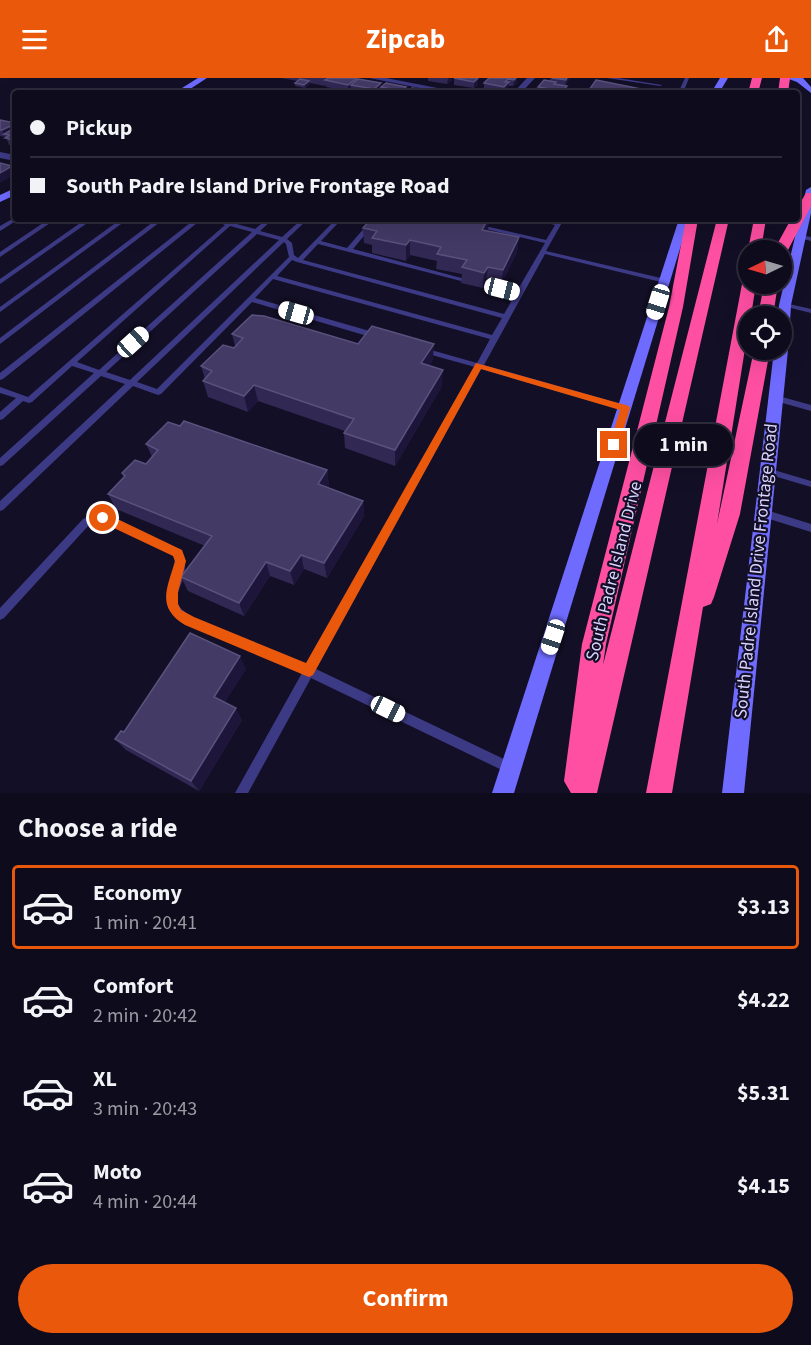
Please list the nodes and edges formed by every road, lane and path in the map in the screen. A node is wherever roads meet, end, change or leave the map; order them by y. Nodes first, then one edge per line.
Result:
1 (203, 78) edge
2 (374, 78) edge
3 (531, 78) edge
4 (609, 78) edge
5 (662, 78) edge
6 (785, 84) edge
7 (603, 87) edge
8 (658, 89) edge
9 (183, 90) edge
10 (442, 90) edge
11 (520, 90) edge
12 (811, 91) edge
13 (810, 193) edge
14 (800, 212) edge
15 (49, 222) edge
16 (86, 222) edge
17 (121, 222) edge
18 (157, 222) edge
19 (195, 222) edge
20 (231, 222) edge
21 (234, 222) edge
22 (266, 222) edge
23 (302, 222) edge
24 (336, 222) edge
25 (372, 222) edge
26 (460, 222) edge
27 (558, 222) edge
28 (683, 222) edge
29 (691, 222) edge
30 (722, 222) edge
31 (760, 222) edge
32 (795, 222) edge
33 (256, 231) junction
34 (806, 238) edge
35 (284, 239) junction
36 (757, 240) edge
37 (785, 240) edge
38 (317, 242) junction
39 (548, 242) junction
40 (348, 250) junction
41 (543, 252) junction
42 (0, 255) edge
43 (295, 260) junction
44 (272, 277) junction
45 (463, 280) edge
46 (665, 281) junction
47 (0, 282) edge
48 (485, 285) edge
49 (519, 294) junction
50 (747, 294) edge
51 (250, 299) junction
52 (785, 304) joint
53 (0, 310) edge
54 (811, 310) edge
55 (506, 317) junction
56 (494, 338) junction
57 (387, 339) edge
58 (0, 342) edge
59 (410, 346) edge
60 (760, 360) edge
61 (779, 360) edge
62 (70, 363) junction
63 (479, 366) junction
64 (98, 373) junction
65 (0, 377) edge
66 (130, 384) junction
67 (0, 390) edge
68 (21, 398) junction
69 (775, 398) junction
70 (625, 408) junction
71 (811, 408) edge
72 (0, 417) edge
73 (0, 463) edge
74 (767, 471) junction
75 (811, 484) edge
76 (0, 507) edge
77 (763, 513) junction
78 (811, 528) edge
79 (0, 615) edge
80 (682, 664) junction
81 (309, 671) junction
82 (511, 768) junction
83 (241, 793) edge
84 (503, 793) edge
85 (575, 793) edge
86 (584, 793) edge
87 (659, 793) edge
88 (733, 793) edge

1 - 9 main road
2 - 10 street
3 - 11 street
4 - 7 lane
4 - 8 lane
5 - 8 lane
6 - 12 main road
13 - 14 highway
13 - 34 main road
15 - 42 lane
16 - 47 lane
17 - 53 lane
18 - 58 lane
19 - 65 lane
20 - 62 lane
21 - 33 lane
22 - 33 lane
23 - 35 lane
24 - 38 lane
25 - 40 lane
26 - 39 lane
27 - 39 lane
28 - 46 main road
29 - 85 highway
30 - 86 highway, South Padre Island Drive
31 - 36 highway
32 - 37 highway
33 - 35 lane
33 - 64 lane
34 - 52 main road
35 - 43 lane
35 - 66 lane
38 - 40 lane
38 - 43 lane
39 - 41 lane
40 - 45 lane
41 - 46 lane
41 - 49 lane
43 - 44 lane
43 - 55 lane
44 - 51 lane
44 - 56 lane
46 - 70 main road
48 - 49 lane
49 - 55 lane
50 - 80 highway
51 - 57 lane
51 - 66 lane
52 - 54 lane
55 - 56 lane
56 - 63 lane
59 - 63 lane
60 - 80 highway
61 - 69 main road, South Padre Island Drive Frontage Road
62 - 64 lane
62 - 68 lane
63 - 70 lane
63 - 81 lane
64 - 66 lane
64 - 73 lane
66 - 76 lane
67 - 68 lane
68 - 72 lane
69 - 71 lane
69 - 74 main road, South Padre Island Drive Frontage Road
70 - 82 main road
74 - 75 lane
74 - 77 main road, South Padre Island Drive Frontage Road
77 - 78 lane
77 - 88 main road, South Padre Island Drive Frontage Road
79 - 81 lane
80 - 87 highway
81 - 82 lane
81 - 83 lane
82 - 84 main road

